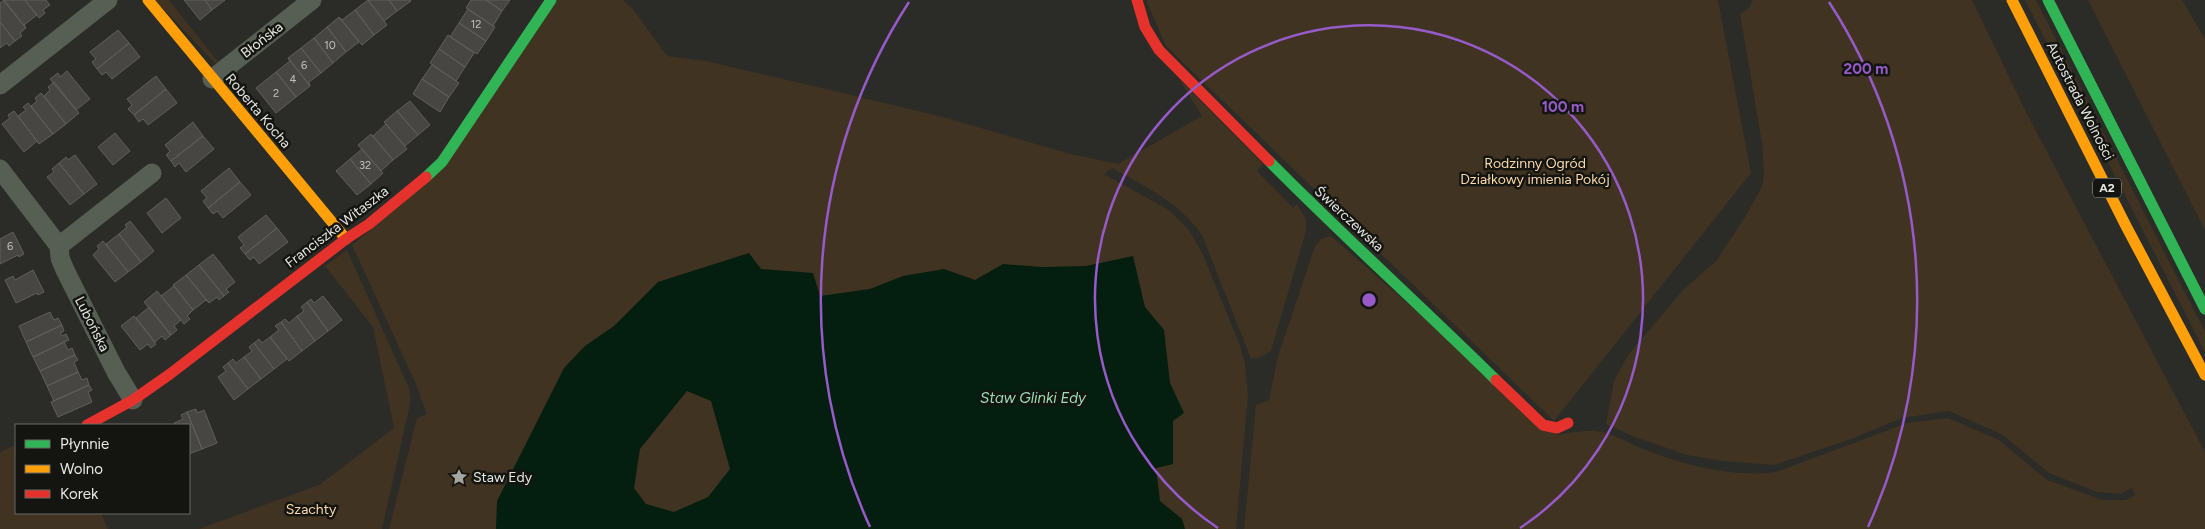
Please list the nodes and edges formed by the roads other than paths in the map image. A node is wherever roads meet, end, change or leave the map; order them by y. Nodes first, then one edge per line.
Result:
1 (108, 0) edge
2 (148, 0) edge
3 (312, 0) edge
4 (551, 0) edge
5 (1138, 0) edge
6 (2012, 0) edge
7 (2048, 0) edge
8 (212, 79) junction
9 (0, 85) edge
10 (0, 170) edge
11 (152, 172) dead end
12 (346, 239) junction
13 (59, 246) junction
14 (2205, 309) edge
15 (2205, 375) edge
16 (133, 400) junction
17 (1568, 423) dead end
18 (89, 424) edge

1 - 9 street
2 - 8 main road, Roberta Kocha
3 - 8 street, Błońska
4 - 12 main road, Franciszka Witaszka
5 - 17 main road, Świerczewska
6 - 15 main road, Autostrada Wolności / A2
7 - 14 main road, Autostrada Wolności / A2
8 - 12 main road, Roberta Kocha
10 - 13 street, Lubońska
11 - 13 street
12 - 16 main road, Franciszka Witaszka
13 - 16 street, Lubońska
16 - 18 main road, Franciszka Witaszka

